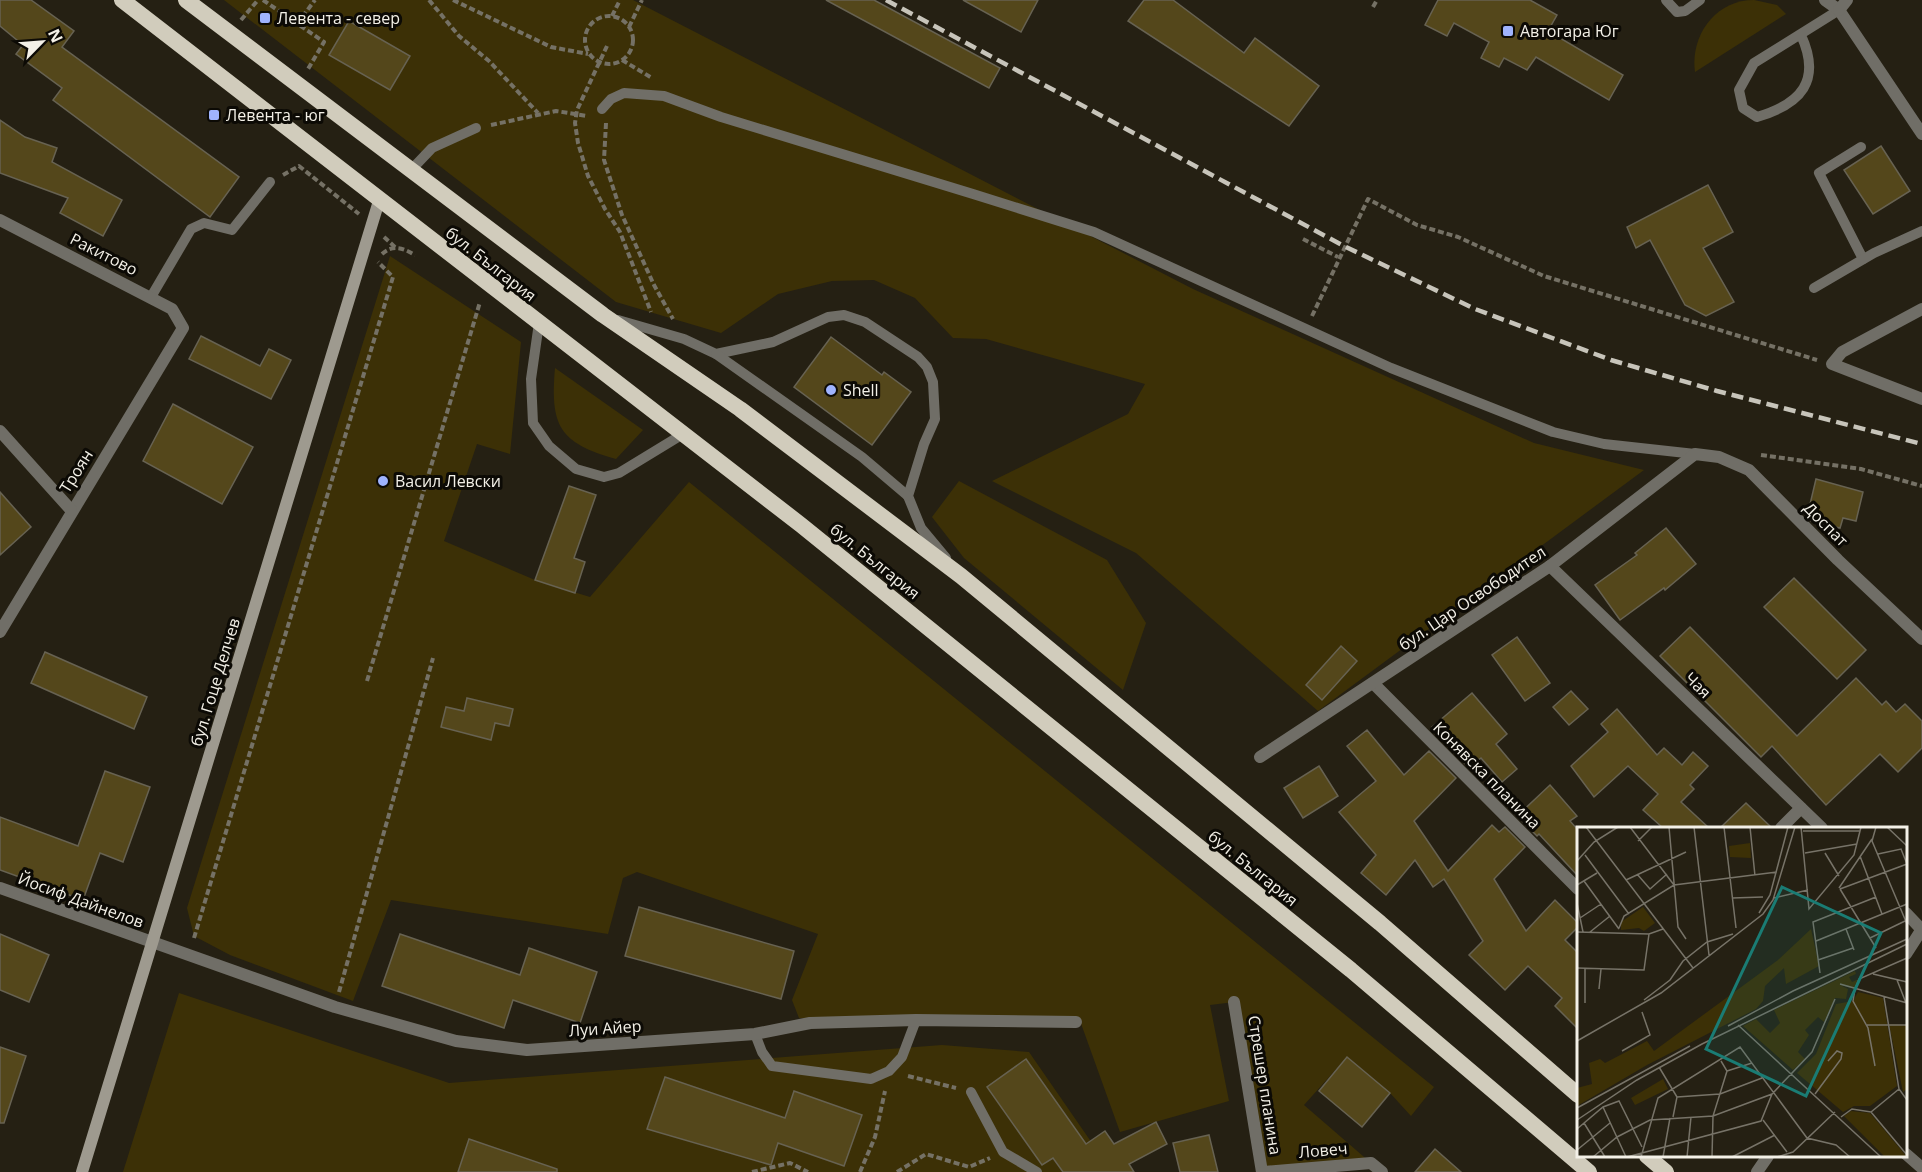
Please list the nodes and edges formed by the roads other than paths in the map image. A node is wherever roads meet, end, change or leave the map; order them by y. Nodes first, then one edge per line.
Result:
1 (122, 0) edge
2 (186, 0) edge
3 (1666, 0) edge
4 (1700, 0) edge
5 (1826, 0) edge
6 (1843, 5) edge
7 (1801, 35) junction
8 (602, 109) road end
9 (476, 128) road end
10 (1922, 134) edge
11 (1861, 147) dead end
12 (412, 169) junction
13 (270, 182) road end
14 (379, 201) junction
15 (0, 220) edge
16 (1922, 231) edge
17 (1863, 259) junction
18 (1814, 288) dead end
19 (151, 297) junction
20 (1922, 309) edge
21 (603, 315) junction
22 (539, 323) junction
23 (183, 328) joint
24 (716, 354) junction
25 (1922, 399) edge
26 (0, 431) edge
27 (683, 434) junction
28 (1695, 454) junction
29 (908, 496) junction
30 (71, 510) junction
31 (1550, 566) junction
32 (961, 576) junction
33 (0, 632) edge
34 (1922, 639) edge
35 (1373, 683) junction
36 (1260, 757) dead end
37 (1801, 808) junction
38 (1782, 827) edge
39 (1821, 827) edge
40 (0, 888) edge
41 (1577, 888) edge
42 (1907, 915) edge
43 (1922, 929) edge
44 (151, 944) junction
45 (1907, 951) edge
46 (1234, 1002) dead end
47 (916, 1020) junction
48 (1076, 1022) dead end
49 (755, 1034) junction
50 (971, 1092) road end
51 (1577, 1094) edge
52 (1907, 1156) edge
53 (1649, 1157) edge
54 (1767, 1157) edge
55 (1922, 1168) edge
56 (82, 1172) edge
57 (1037, 1172) edge
58 (1263, 1172) edge
59 (1382, 1172) edge
60 (1589, 1172) edge
61 (1666, 1172) edge
62 (1757, 1172) edge

1 - 14 highway, бул. България
2 - 12 highway, бул. България
3 - 4 lane
5 - 6 street
6 - 7 lane
6 - 10 street
7 - 7 lane
8 - 28 lane
9 - 12 lane
11 - 17 lane
12 - 21 highway, бул. България
13 - 19 lane
14 - 22 highway, бул. България
14 - 44 main road, бул. Гоце Делчев
15 - 19 street, Ракитово
16 - 17 lane
17 - 18 lane
19 - 23 street, Ракитово
20 - 25 street
21 - 24 lane
21 - 32 highway, бул. България
22 - 27 highway, бул. България
22 - 27 lane
23 - 30 street, Троян
24 - 29 lane
24 - 29 lane
26 - 30 street
27 - 60 highway, бул. България
28 - 31 street, бул. Цар Освободител
28 - 34 street, Доспат
29 - 32 lane
30 - 33 street, Троян
31 - 35 street, бул. Цар Освободител
31 - 37 street, Чая
32 - 51 highway, бул. България
35 - 36 street, бул. Цар Освободител
35 - 41 street, Конявска планина
37 - 38 street
37 - 39 street, Чая
40 - 44 street, Йосиф Дайнелов
42 - 43 street
43 - 45 street
44 - 49 street, Луи Айер
44 - 56 main road, бул. Гоце Делчев
46 - 58 street, Стрешер планина
47 - 48 street, Луи Айер
47 - 49 street, Луи Айер
47 - 49 lane
50 - 57 lane
52 - 55 street
53 - 61 highway
54 - 62 street
58 - 59 street, Ловеч

